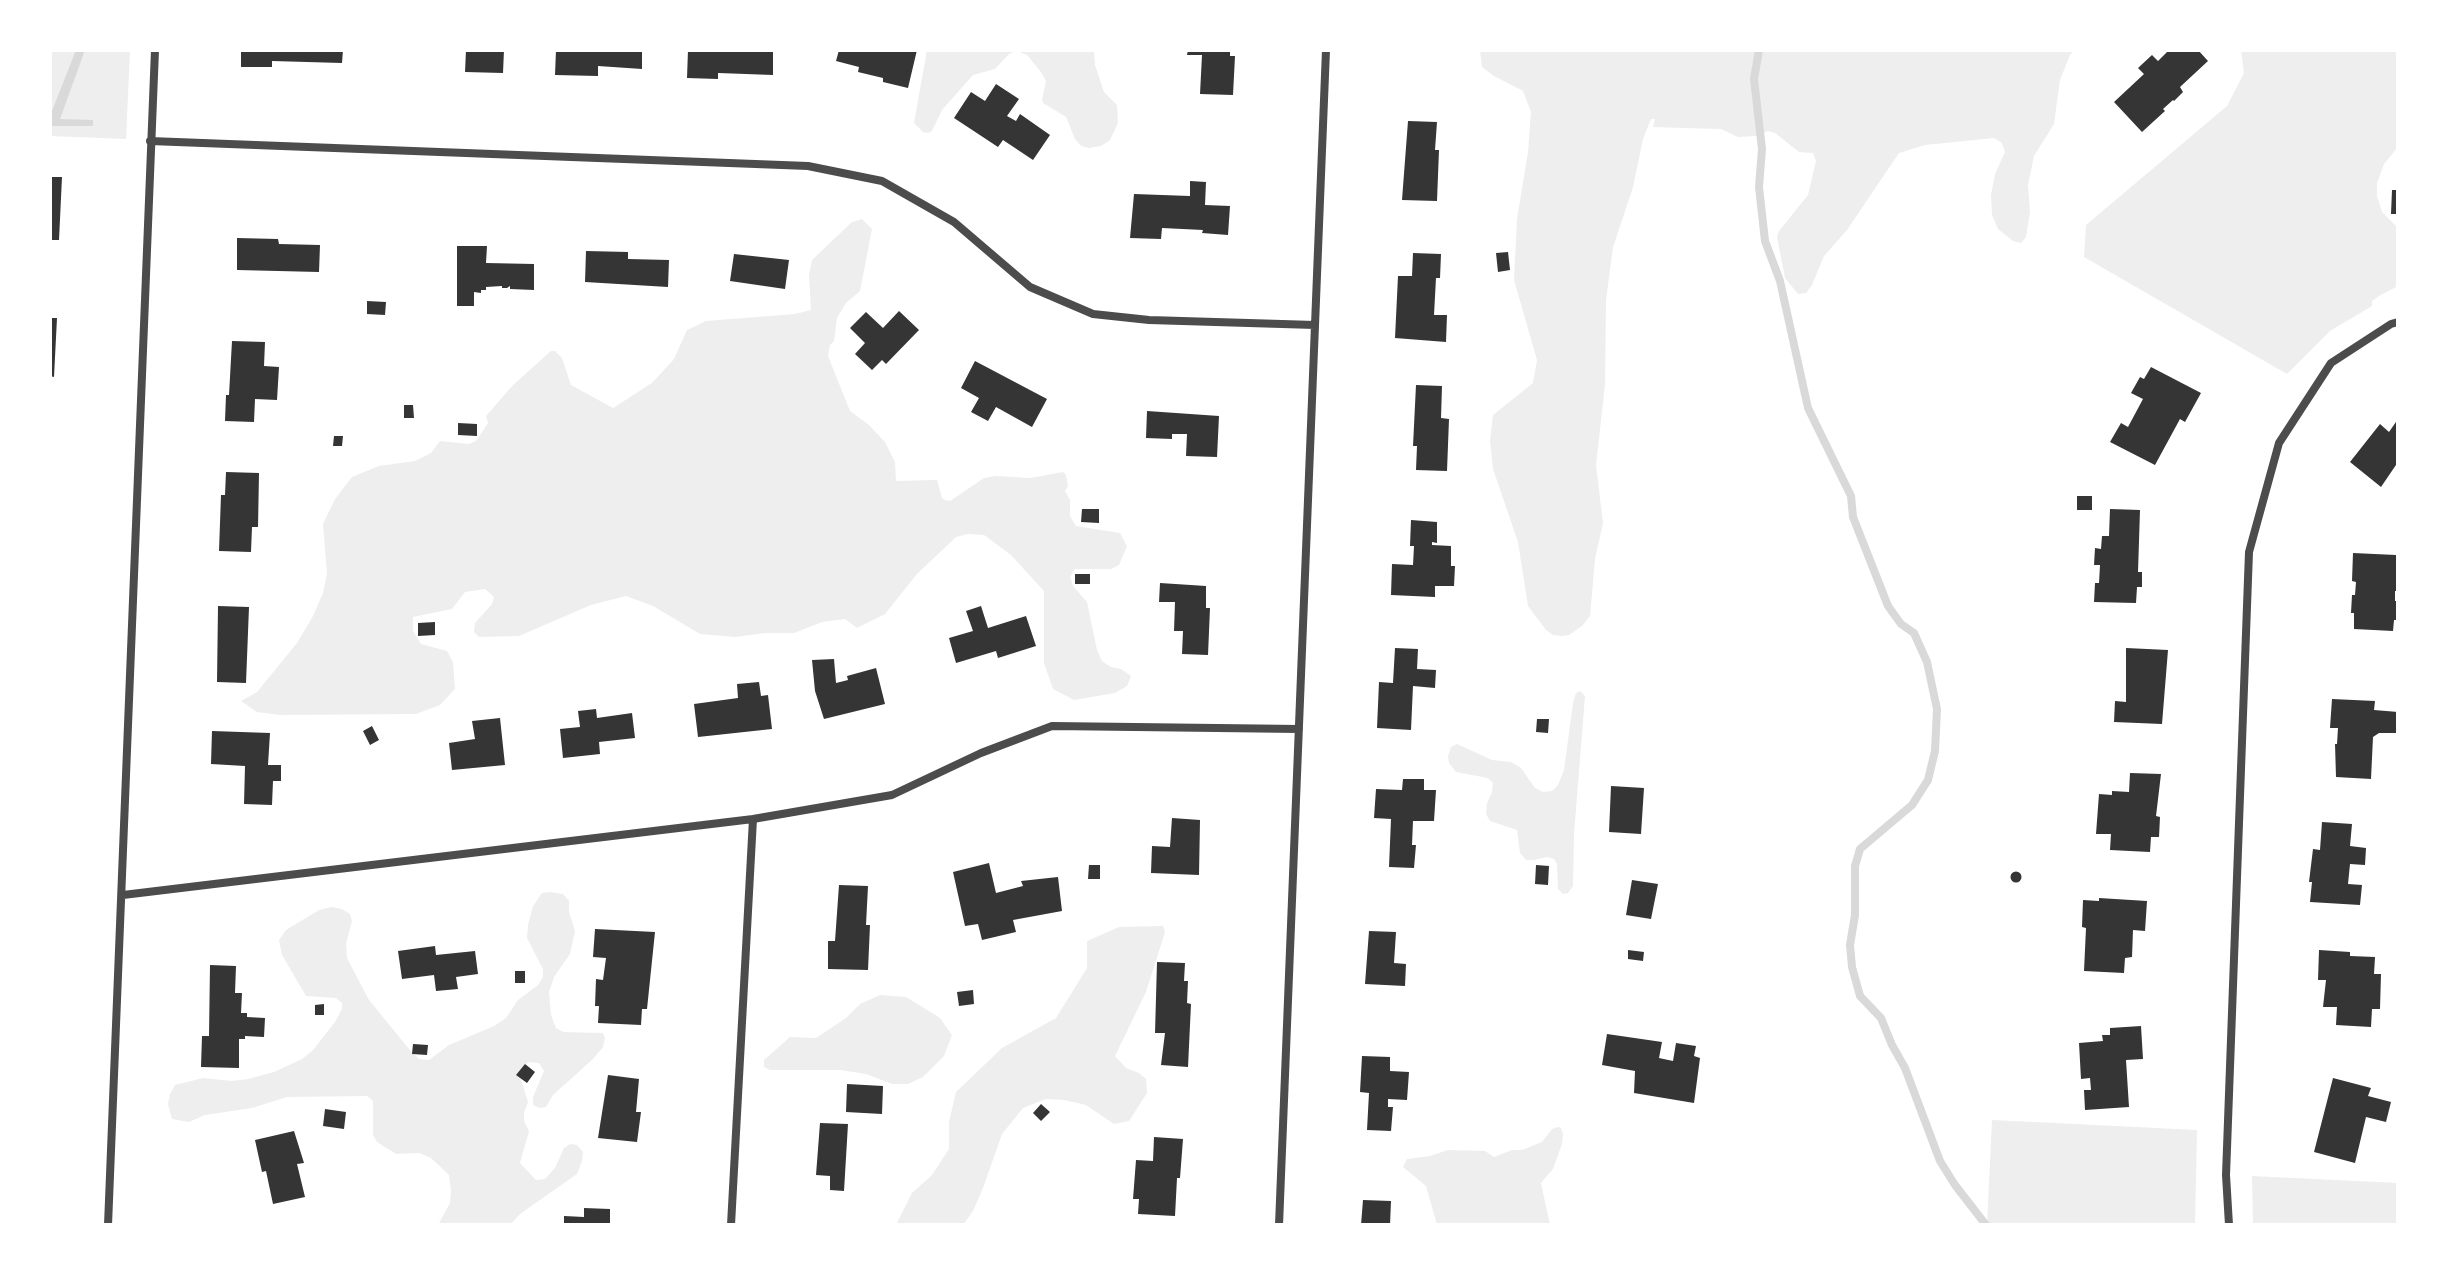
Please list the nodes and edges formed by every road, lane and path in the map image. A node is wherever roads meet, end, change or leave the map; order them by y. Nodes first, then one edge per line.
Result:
1 (155, 50) edge
2 (1326, 50) edge
3 (150, 141) junction
4 (2398, 322) edge
5 (1315, 325) junction
6 (1299, 729) junction
7 (753, 819) junction
8 (123, 895) junction
9 (108, 1225) edge
10 (731, 1225) edge
11 (1279, 1225) edge
12 (2229, 1225) edge

1 - 3 street
2 - 5 street
3 - 5 street
3 - 8 street
4 - 12 street
5 - 6 street
6 - 7 street
6 - 11 street
7 - 8 street
7 - 10 street
8 - 9 street

